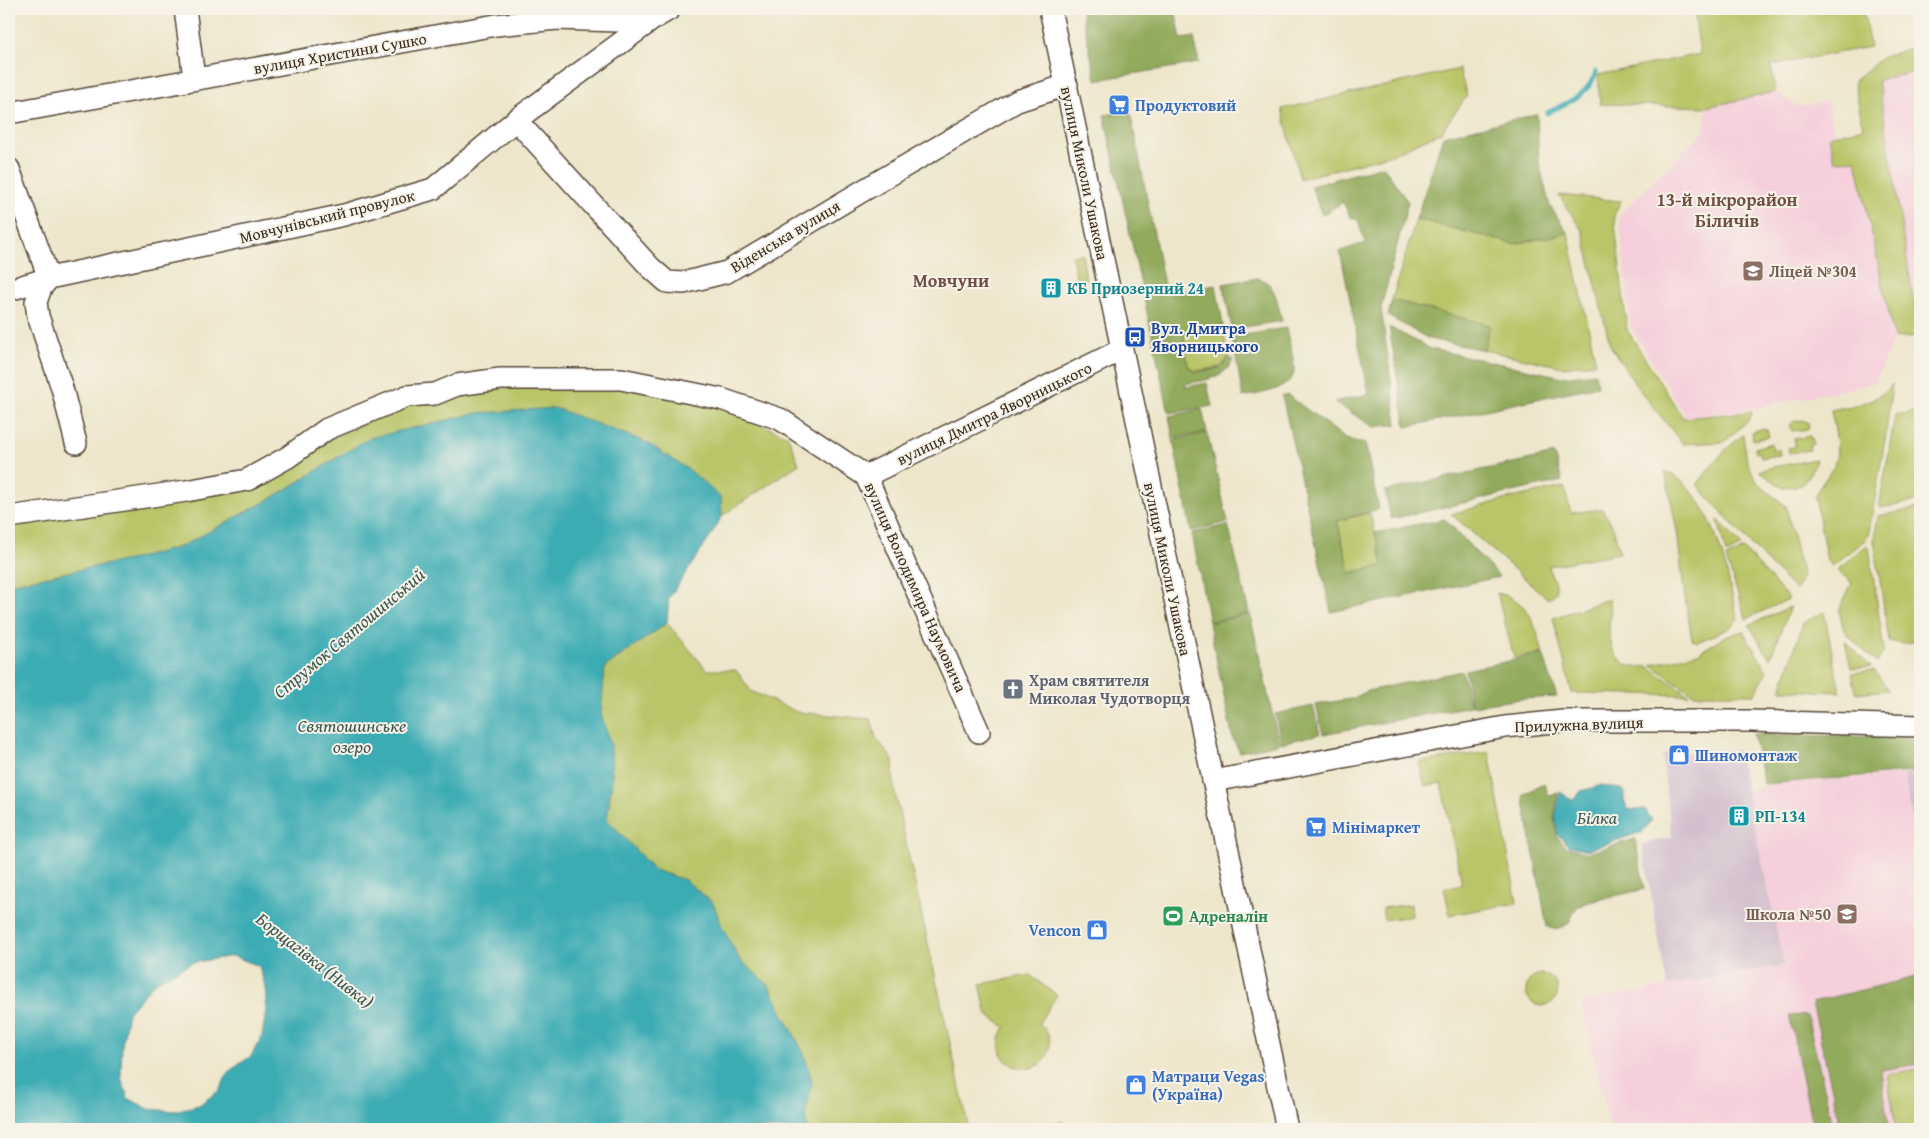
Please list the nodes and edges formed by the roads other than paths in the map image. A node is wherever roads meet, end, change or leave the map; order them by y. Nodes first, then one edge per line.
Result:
1 (185, 9) edge
2 (1050, 9) edge
3 (662, 14) edge
4 (194, 78) junction
5 (1067, 85) junction
6 (9, 113) edge
7 (516, 120) junction
8 (9, 169) edge
9 (49, 278) junction
10 (9, 290) edge
11 (1121, 350) junction
12 (76, 443) dead end
13 (866, 476) junction
14 (9, 517) edge
15 (1920, 726) edge
16 (979, 732) dead end
17 (1213, 781) junction
18 (1287, 1129) edge

1 - 4 street
2 - 5 street, вулиця Миколи Ушакова
3 - 4 street, вулиця Христини Сушко
3 - 7 street, Мовчунівський провулок
4 - 6 street, вулиця Христини Сушко
5 - 7 street, Віденська вулиця
5 - 11 street, вулиця Миколи Ушакова
7 - 9 street, Мовчунівський провулок
8 - 9 street
9 - 10 street, Мовчунівський провулок
9 - 12 street
11 - 13 street, вулиця Дмитра Яворницького
11 - 17 street, вулиця Миколи Ушакова
13 - 14 street, вулиця Володимира Наумовича
13 - 16 street, вулиця Володимира Наумовича
15 - 17 street, Прилужна вулиця
17 - 18 street, вулиця Миколи Ушакова

